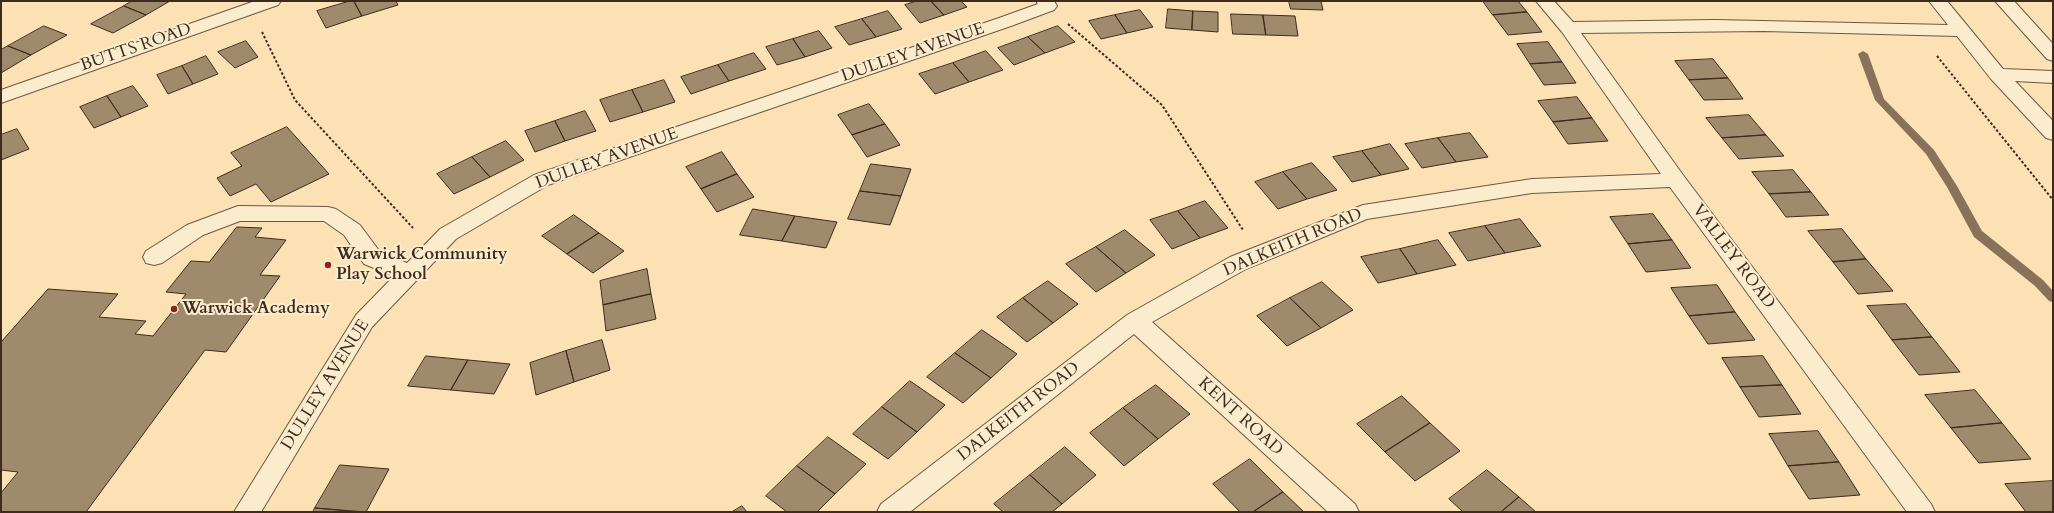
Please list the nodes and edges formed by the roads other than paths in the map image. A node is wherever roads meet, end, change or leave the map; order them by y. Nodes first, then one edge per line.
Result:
1 (272, 1) edge
2 (1545, 1) edge
3 (1938, 1) edge
4 (2004, 1) edge
5 (1046, 4) edge
6 (1568, 28) junction
7 (1961, 31) junction
8 (2053, 55) edge
9 (1998, 75) junction
10 (2053, 77) edge
11 (1, 97) edge
12 (2053, 133) edge
13 (1676, 180) junction
14 (154, 257) dead end
15 (410, 273) junction
16 (1135, 321) junction
17 (247, 512) edge
18 (890, 512) edge
19 (1346, 512) edge
20 (1922, 512) edge

1 - 11 street, BUTTS ROAD
2 - 6 street, VALLEY ROAD
3 - 7 street
4 - 8 street
5 - 15 street, DULLEY AVENUE
6 - 7 street
6 - 13 street, VALLEY ROAD
7 - 9 street
9 - 10 street
9 - 12 street
13 - 16 street, DALKEITH ROAD
13 - 20 street, VALLEY ROAD
14 - 15 street
15 - 17 street, DULLEY AVENUE
16 - 18 street, DALKEITH ROAD
16 - 19 street, KENT ROAD

